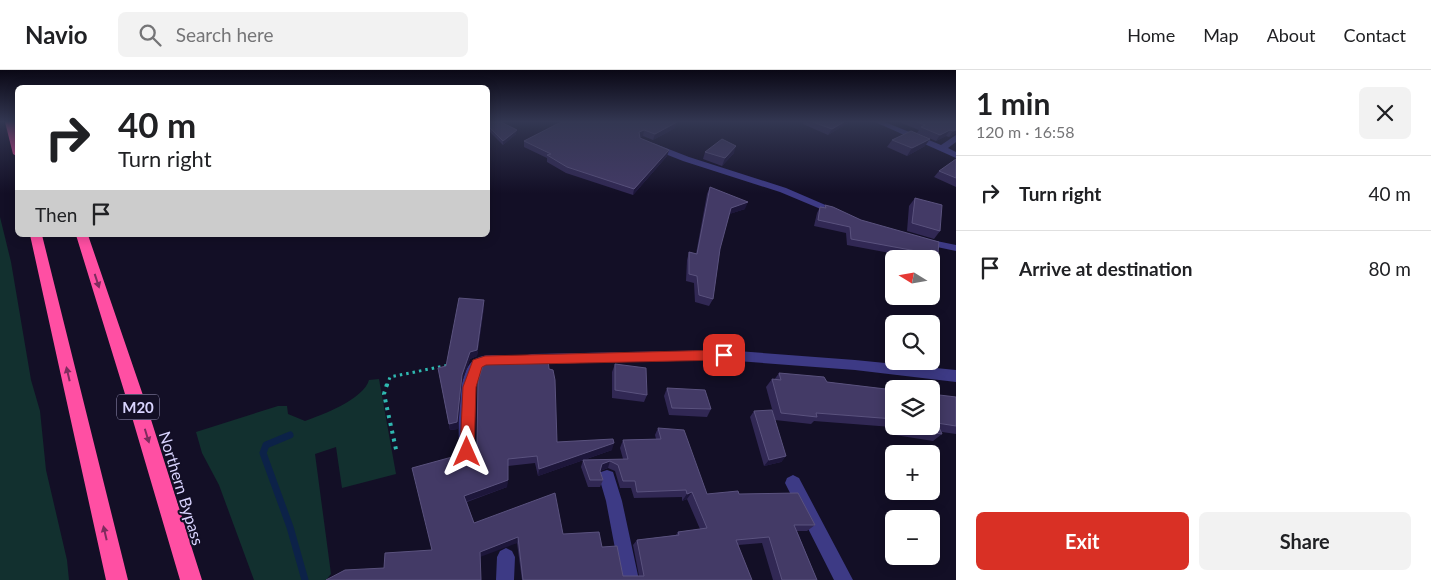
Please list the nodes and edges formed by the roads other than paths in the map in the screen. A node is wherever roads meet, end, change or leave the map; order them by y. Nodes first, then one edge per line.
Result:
1 (654, 146) edge
2 (934, 146) edge
3 (945, 146) edge
4 (941, 149) junction
5 (956, 155) edge
6 (852, 218) edge
7 (36, 237) edge
8 (83, 237) edge
9 (915, 239) edge
10 (956, 248) edge
11 (956, 376) edge
12 (467, 452) edge
13 (608, 477) dead end
14 (793, 483) dead end
15 (506, 557) dead end
16 (117, 580) edge
17 (191, 580) edge
18 (505, 580) edge
19 (630, 580) edge
20 (844, 580) edge

1 - 6 street
2 - 4 street
3 - 4 street
4 - 5 street
16 -> 7 highway
8 -> 17 highway, Northern Bypass / M20
9 - 10 street
11 - 12 street
13 - 19 street
14 - 20 street
15 - 18 street

